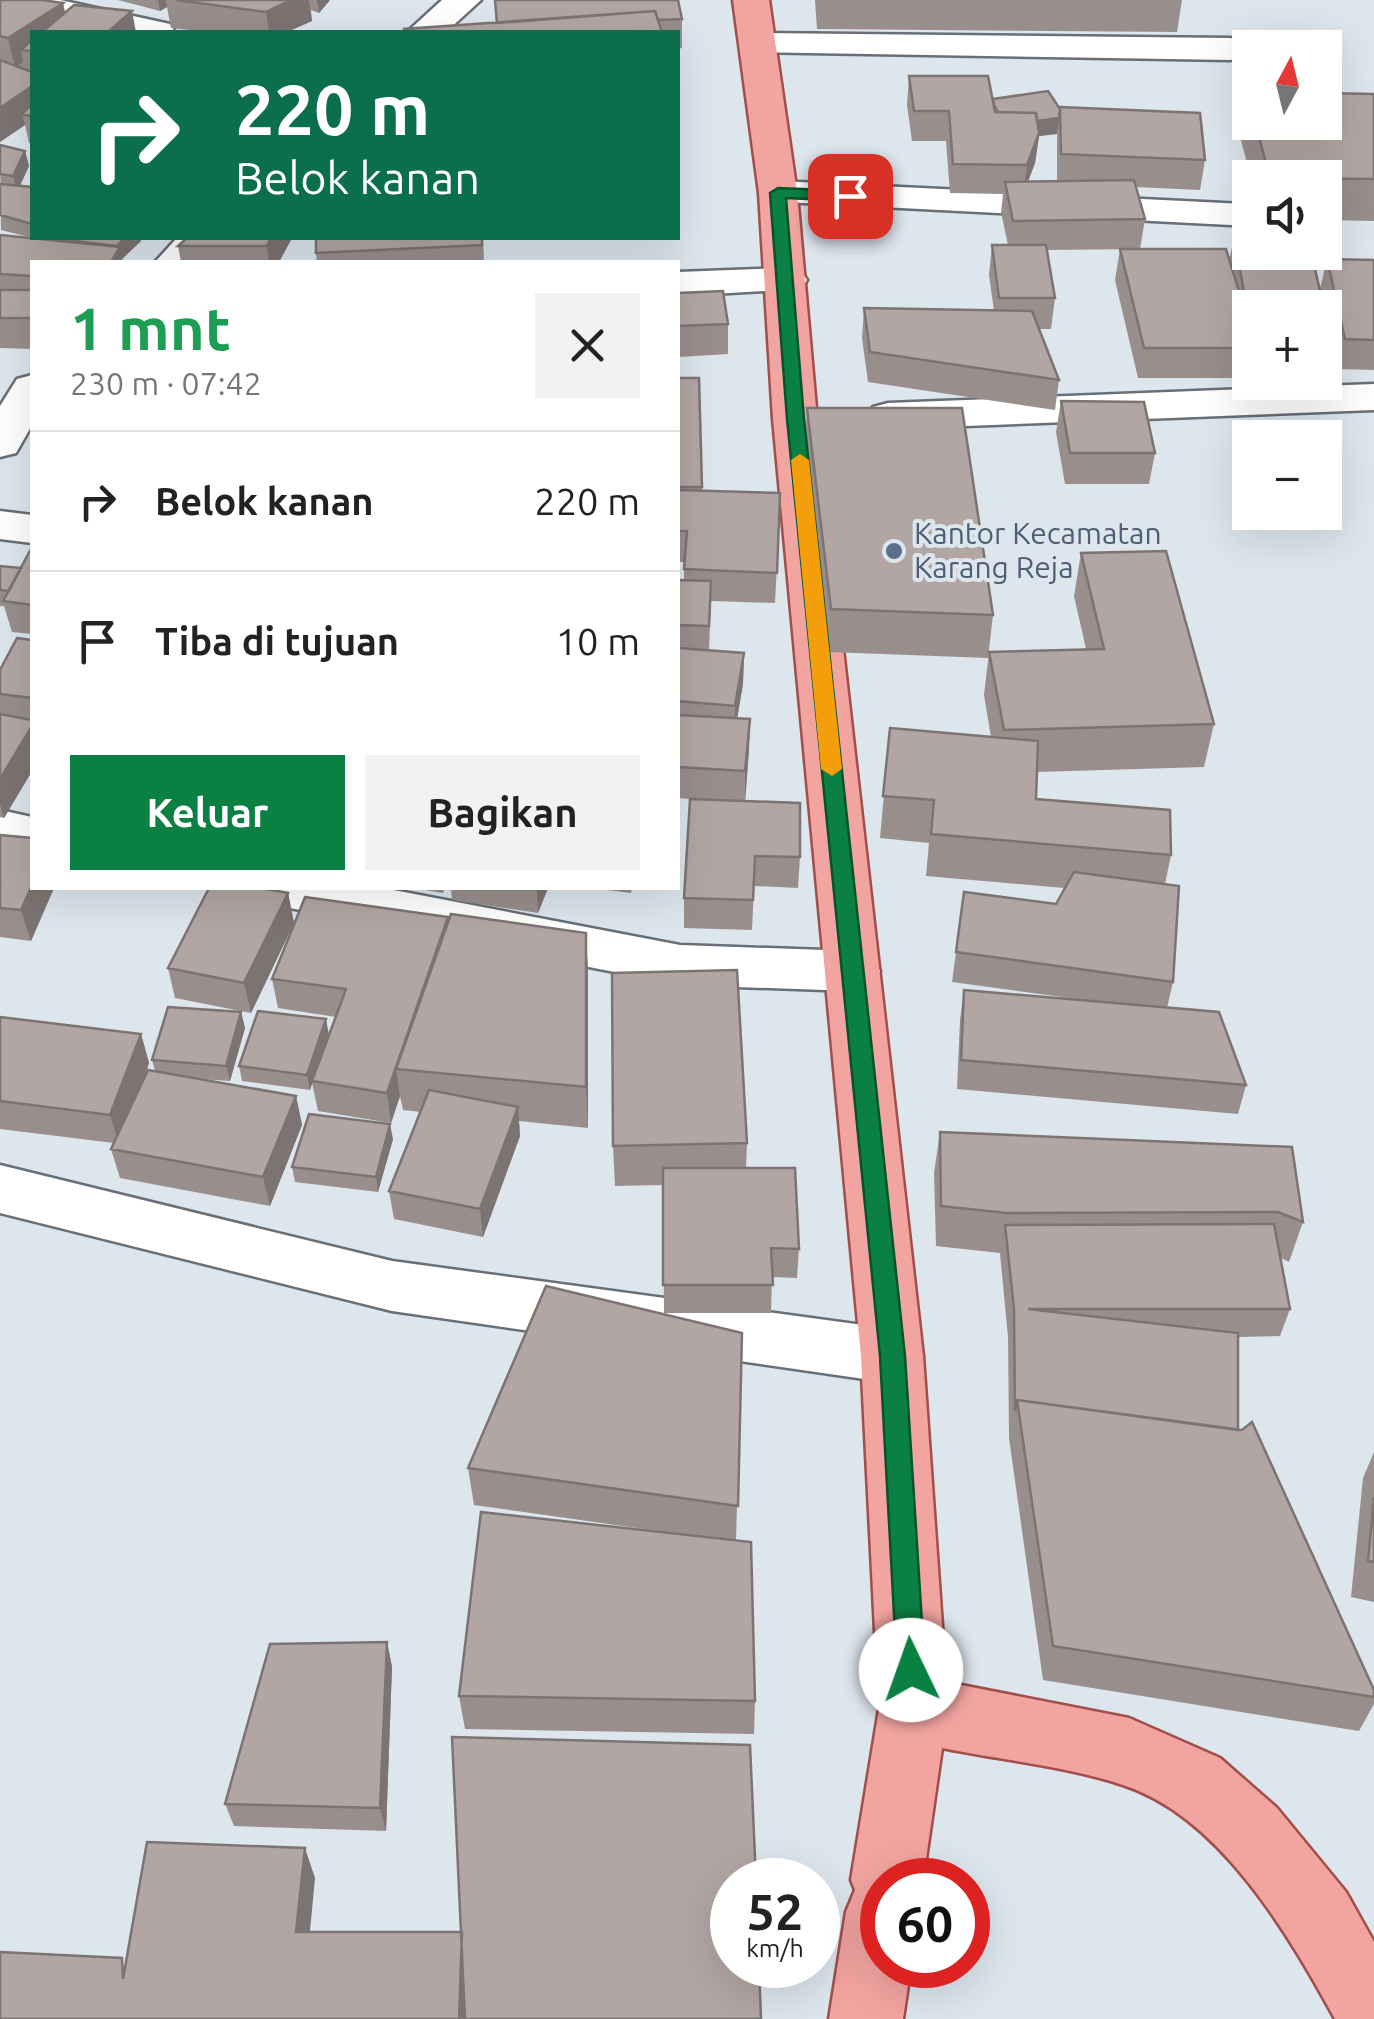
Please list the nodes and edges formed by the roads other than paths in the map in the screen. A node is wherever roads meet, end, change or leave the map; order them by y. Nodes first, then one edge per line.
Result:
1 (12, 0) edge
2 (463, 0) edge
3 (755, 22) edge
4 (148, 30) edge
5 (427, 30) edge
6 (1230, 49) dead end
7 (778, 193) junction
8 (1232, 215) edge
9 (197, 240) edge
10 (178, 260) edge
11 (786, 280) junction
12 (680, 284) edge
13 (30, 392) edge
14 (1374, 397) edge
15 (829, 418) junction
16 (0, 444) edge
17 (0, 525) edge
18 (30, 529) edge
19 (0, 828) edge
20 (30, 835) edge
21 (295, 890) edge
22 (852, 971) junction
23 (0, 1190) edge
24 (892, 1356) junction
25 (913, 1709) junction
26 (891, 1858) edge
27 (871, 1988) edge
28 (1374, 2015) edge
29 (866, 2019) edge

1 - 4 street
2 - 5 street
3 - 6 street
3 - 7 main road
7 - 8 street
7 - 11 main road
9 - 10 street
11 - 12 street
11 - 15 main road
13 - 16 street
14 - 15 street
15 - 22 main road
17 - 18 street
19 - 20 street
21 - 22 street
22 - 24 main road
23 - 24 street
24 - 25 main road
25 - 26 main road
25 - 28 main road
27 - 29 main road

